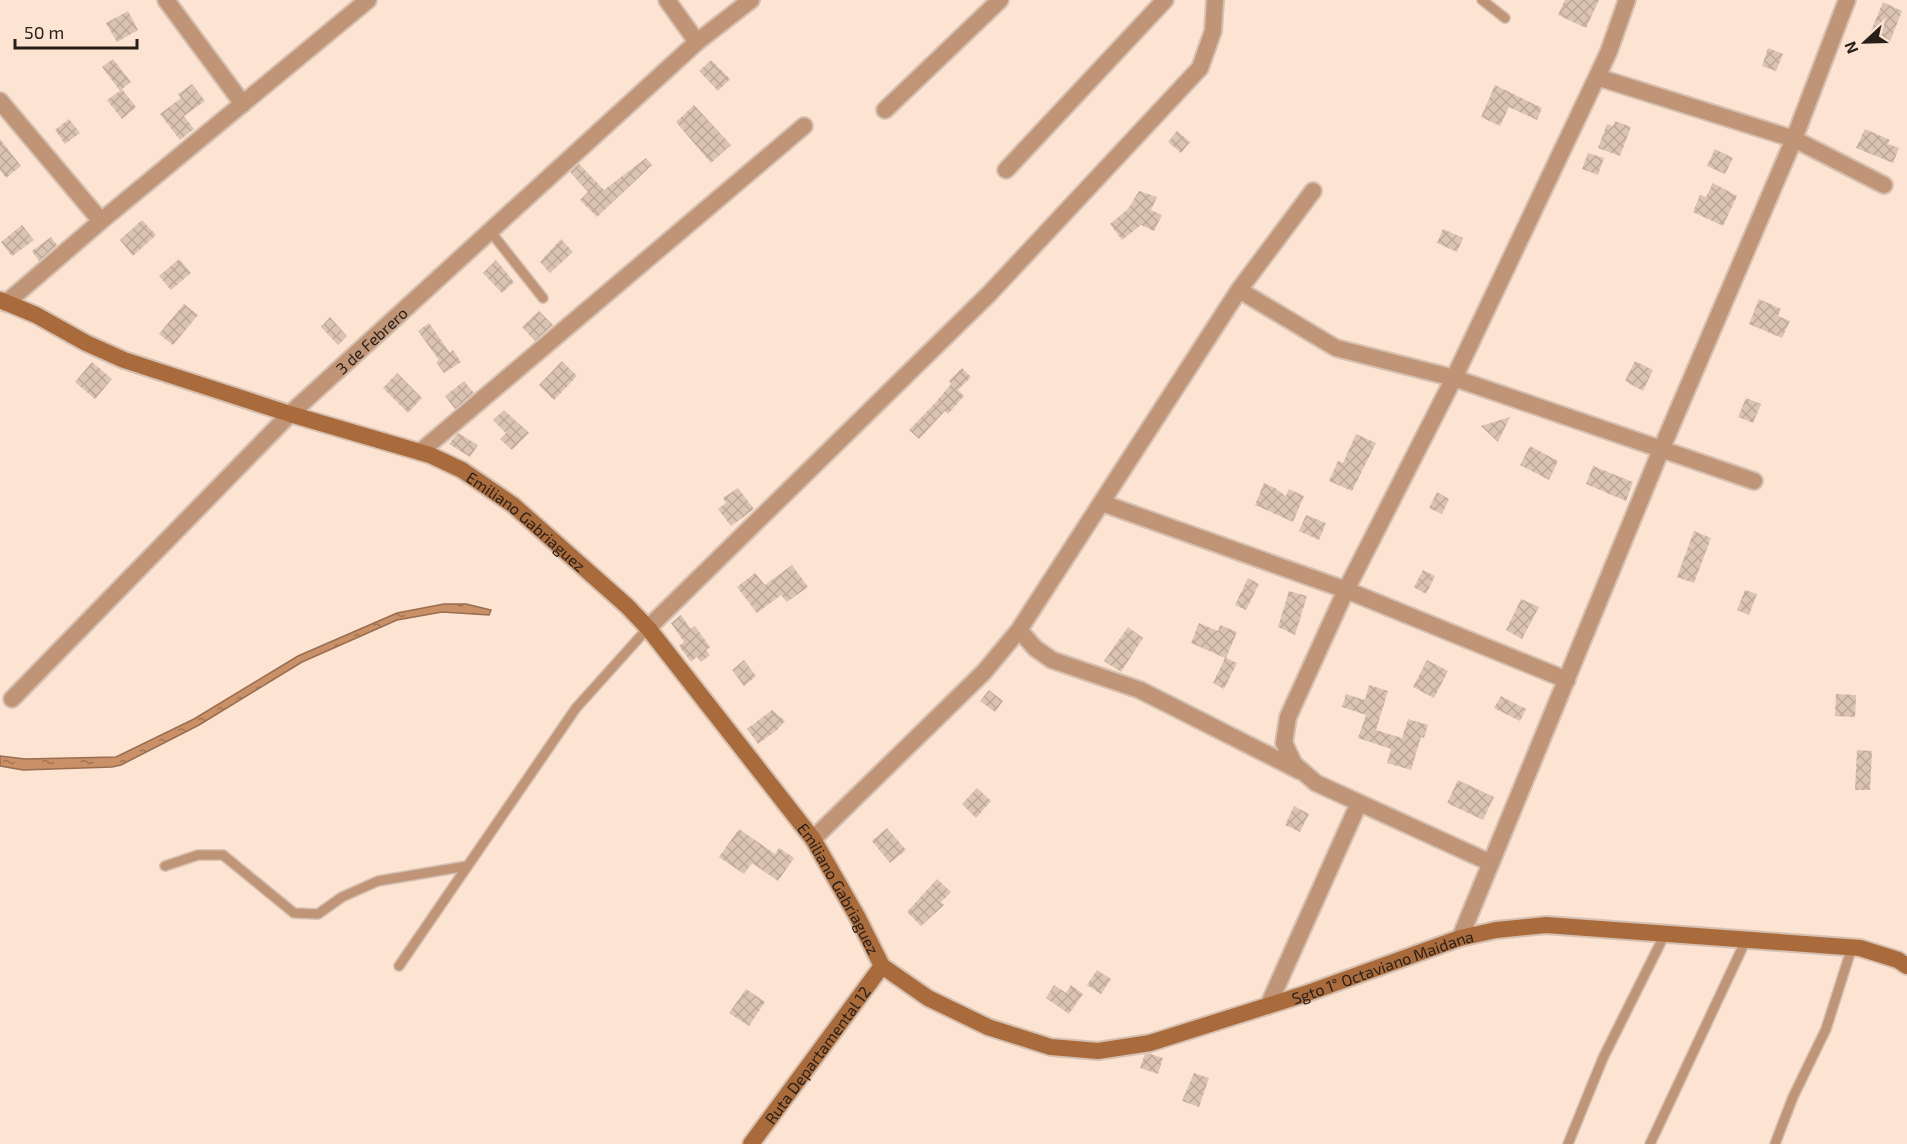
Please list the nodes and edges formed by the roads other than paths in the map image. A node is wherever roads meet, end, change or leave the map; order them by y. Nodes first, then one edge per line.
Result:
1 (166, 0) edge
2 (368, 0) edge
3 (667, 0) edge
4 (751, 0) edge
5 (1165, 0) edge
6 (1215, 0) edge
7 (1482, 0) edge
8 (1627, 0) edge
9 (1847, 0) edge
10 (996, 1) edge
11 (1505, 18) dead end
12 (697, 42) junction
13 (1597, 77) junction
14 (0, 100) edge
15 (243, 104) junction
16 (885, 110) dead end
17 (804, 126) dead end
18 (1794, 139) junction
19 (1006, 170) dead end
20 (1884, 185) dead end
21 (1313, 191) dead end
22 (101, 221) junction
23 (490, 231) junction
24 (1239, 290) junction
25 (543, 298) dead end
26 (3, 302) edge
27 (1454, 378) junction
28 (290, 414) junction
29 (1660, 450) junction
30 (420, 452) junction
31 (1754, 481) dead end
32 (1102, 503) junction
33 (1346, 590) junction
34 (648, 628) junction
35 (1019, 630) junction
36 (1567, 680) junction
37 (12, 699) dead end
38 (1306, 774) junction
39 (1359, 803) junction
40 (813, 839) junction
41 (1491, 863) junction
42 (165, 866) dead end
43 (468, 866) junction
44 (1665, 934) junction
45 (1460, 939) junction
46 (1746, 940) junction
47 (1852, 947) junction
48 (399, 966) dead end
49 (882, 966) junction
50 (1907, 966) edge
51 (1268, 1006) junction
52 (751, 1144) edge
53 (1568, 1144) edge
54 (1650, 1144) edge
55 (1775, 1144) edge

1 - 15 street
2 - 15 street
3 - 12 street
4 - 12 street, 3 de Febrero
5 - 19 street
6 - 34 street
7 - 11 lane
8 - 13 street
9 - 18 street
10 - 16 street
12 - 23 street, 3 de Febrero
13 - 18 street
13 - 27 street
14 - 22 street
15 - 22 street
17 - 30 street
18 - 20 street
18 - 29 street
21 - 24 street
22 - 26 street
23 - 25 lane
23 - 28 street, 3 de Febrero
24 - 27 street
24 - 32 street
26 - 28 main road, Emiliano Gabriaguez
27 - 29 street
27 - 33 street
28 - 30 main road, Emiliano Gabriaguez
28 - 37 street, 3 de Febrero
29 - 31 street
29 - 36 street
30 - 34 main road, Emiliano Gabriaguez
32 - 33 street
32 - 35 street
33 - 36 street
33 - 38 street
34 - 40 main road, Emiliano Gabriaguez
34 - 43 lane
35 - 38 street
35 - 40 street
36 - 41 street
38 - 39 street
39 - 41 street
39 - 51 street
40 - 49 main road, Emiliano Gabriaguez
41 - 45 street
42 - 43 lane
43 - 48 lane
44 - 45 main road, Sgto 1° Octaviano Maidana
44 - 46 main road, Sgto 1° Octaviano Maidana
44 - 53 lane
45 - 51 main road, Sgto 1° Octaviano Maidana
46 - 47 main road, Sgto 1° Octaviano Maidana
46 - 54 lane
47 - 50 main road, Sgto 1° Octaviano Maidana
47 - 55 lane
49 - 51 main road, Sgto 1° Octaviano Maidana
49 - 52 main road, Ruta Departamental 12

